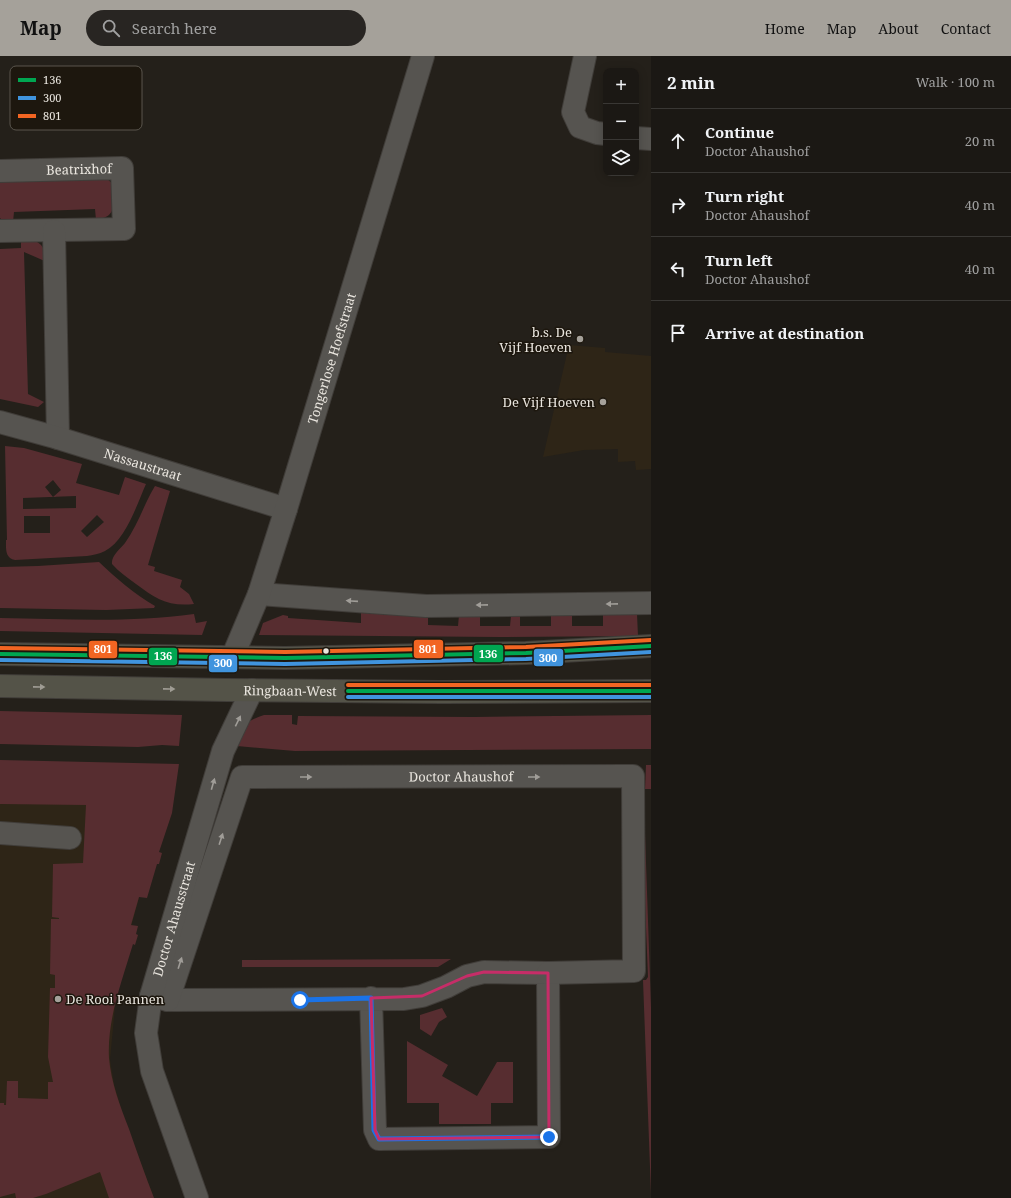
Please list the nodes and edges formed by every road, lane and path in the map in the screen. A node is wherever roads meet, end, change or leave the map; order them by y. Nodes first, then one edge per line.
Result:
1 (423, 56) edge
2 (585, 56) edge
3 (603, 134) edge
4 (639, 138) edge
5 (651, 139) edge
6 (0, 171) edge
7 (54, 230) junction
8 (0, 232) edge
9 (0, 422) edge
10 (58, 438) junction
11 (286, 509) junction
12 (259, 594) junction
13 (651, 603) edge
14 (651, 646) edge
15 (0, 654) edge
16 (232, 658) junction
17 (0, 686) edge
18 (252, 690) junction
19 (651, 691) edge
20 (0, 833) edge
21 (70, 838) dead end
22 (548, 972) junction
23 (159, 998) junction
24 (371, 998) junction
25 (197, 1198) edge

1 - 11 street, Tongerlose Hoefstraat
2 - 3 street
4 - 5 street
6 - 7 street, Beatrixhof
7 - 8 street, Beatrixhof
7 - 10 street
9 - 10 street, Nassaustraat
10 - 11 street, Nassaustraat
11 - 12 street, Tongerlose Hoefstraat
13 -> 12 street
12 - 16 street, Tongerlose Hoefstraat
14 - 16 main road
15 - 16 main road
17 -> 18 main road, Ringbaan-West
18 - 19 main road, Ringbaan-West
23 -> 18 street, Doctor Ahausstraat
20 - 21 street
23 -> 22 street, Doctor Ahaushof
22 - 24 street, Doctor Ahaushof
22 - 24 street
23 - 24 street, Doctor Ahaushof
23 - 25 street, Doctor Ahausstraat

